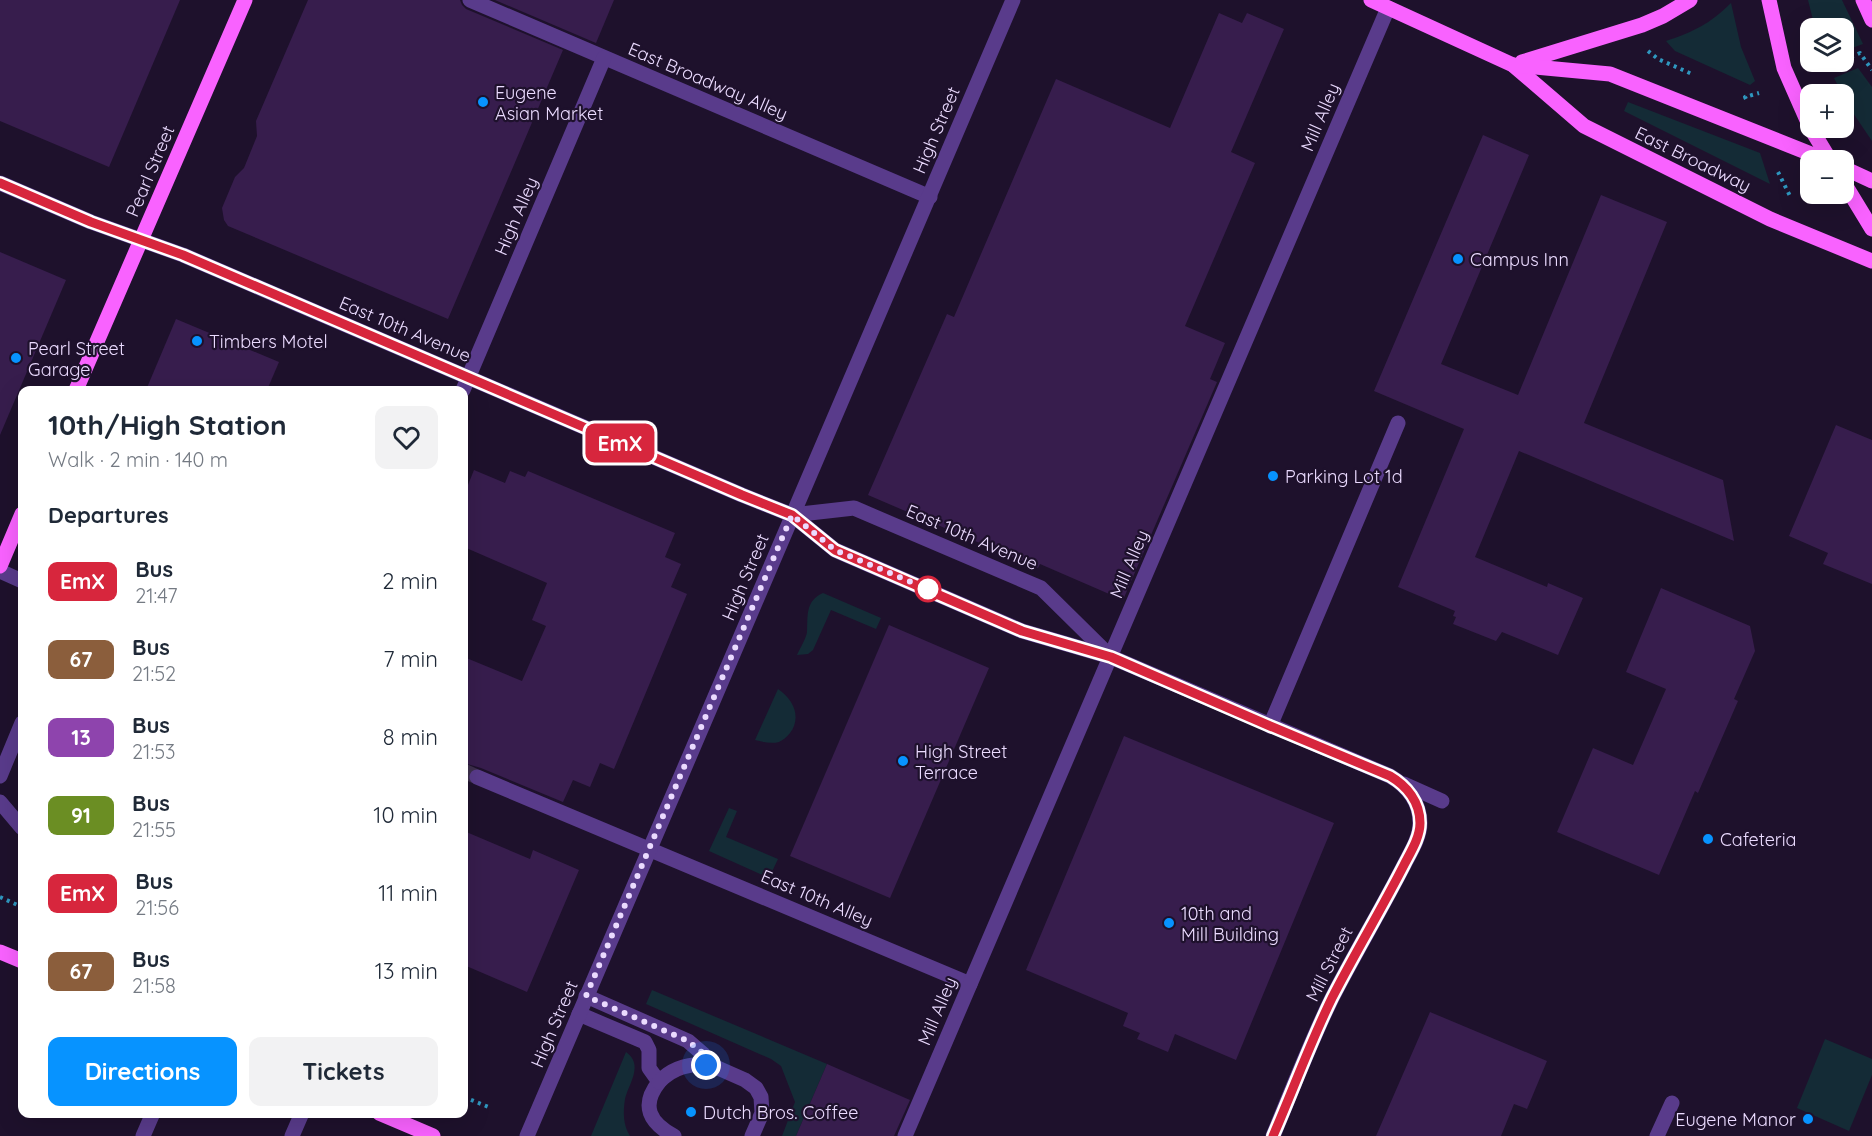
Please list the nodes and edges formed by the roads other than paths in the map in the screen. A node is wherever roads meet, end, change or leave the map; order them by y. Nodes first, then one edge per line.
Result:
1 (245, 0) edge
2 (470, 0) edge
3 (1013, 0) edge
4 (1371, 0) edge
5 (1690, 0) edge
6 (1768, 0) edge
7 (1863, 0) edge
8 (1388, 8) junction
9 (1872, 20) edge
10 (604, 58) junction
11 (1513, 65) junction
12 (1803, 150) edge
13 (1823, 150) edge
14 (1854, 172) edge
15 (1872, 180) edge
16 (0, 183) edge
17 (930, 196) junction
18 (1854, 199) edge
19 (1872, 229) edge
20 (141, 240) junction
21 (1872, 261) edge
22 (465, 384) edge
23 (78, 386) edge
24 (1398, 423) dead end
25 (792, 515) junction
26 (18, 523) edge
27 (0, 566) edge
28 (0, 572) edge
29 (18, 579) edge
30 (1111, 657) junction
31 (1270, 726) junction
32 (18, 733) edge
33 (0, 776) edge
34 (477, 777) tunnel mouth
35 (1404, 784) junction
36 (0, 802) edge
37 (1419, 817) junction
38 (18, 823) edge
39 (650, 849) junction
40 (0, 952) edge
41 (18, 960) edge
42 (969, 984) junction
43 (586, 996) junction
44 (579, 1014) junction
45 (711, 1065) junction
46 (659, 1082) junction
47 (1672, 1103) dead end
48 (151, 1118) edge
49 (300, 1118) edge
50 (391, 1118) edge
51 (143, 1136) edge
52 (292, 1136) edge
53 (433, 1136) edge
54 (527, 1136) edge
55 (674, 1136) edge
56 (752, 1136) edge
57 (905, 1136) edge
58 (1273, 1136) edge
59 (1657, 1136) edge

1 - 20 main road, Pearl Street
2 - 10 street, East Broadway Alley
3 - 17 street, High Street
4 - 8 main road, East Broadway
5 - 11 main road
6 - 13 main road
7 - 9 main road
8 - 11 main road, East Broadway
8 - 30 street, Mill Alley
10 - 17 street, East Broadway Alley
10 - 22 street, High Alley
11 - 12 main road, East Broadway
11 - 21 main road, East Broadway
14 - 15 main road
16 - 20 street, East 10th Avenue
17 - 25 street, High Street
18 - 19 main road
20 - 22 street, East 10th Avenue
20 - 23 main road, Pearl Street
22 - 25 street, East 10th Avenue
24 - 31 street
25 - 30 street, East 10th Avenue
25 - 30 street, East 10th Avenue
25 - 39 street, High Street
26 - 27 main road
28 - 29 street
30 - 31 street, East 10th Avenue
30 - 42 street, Mill Alley
31 - 35 street, East 10th Avenue
32 - 33 street
34 - 39 street, East 10th Alley
35 - 37 street
35 - 37 street, Mill Street
36 - 38 street
37 - 58 street, Mill Street
39 - 42 street, East 10th Alley
39 - 43 street, High Street
40 - 41 main road
42 - 57 street, Mill Alley
43 - 44 street, High Street
43 - 45 street
44 - 46 street
44 - 54 street, High Street
45 - 46 street
45 - 56 street
46 - 55 street
47 - 59 street
48 - 51 street
49 - 52 street
50 - 53 main road

